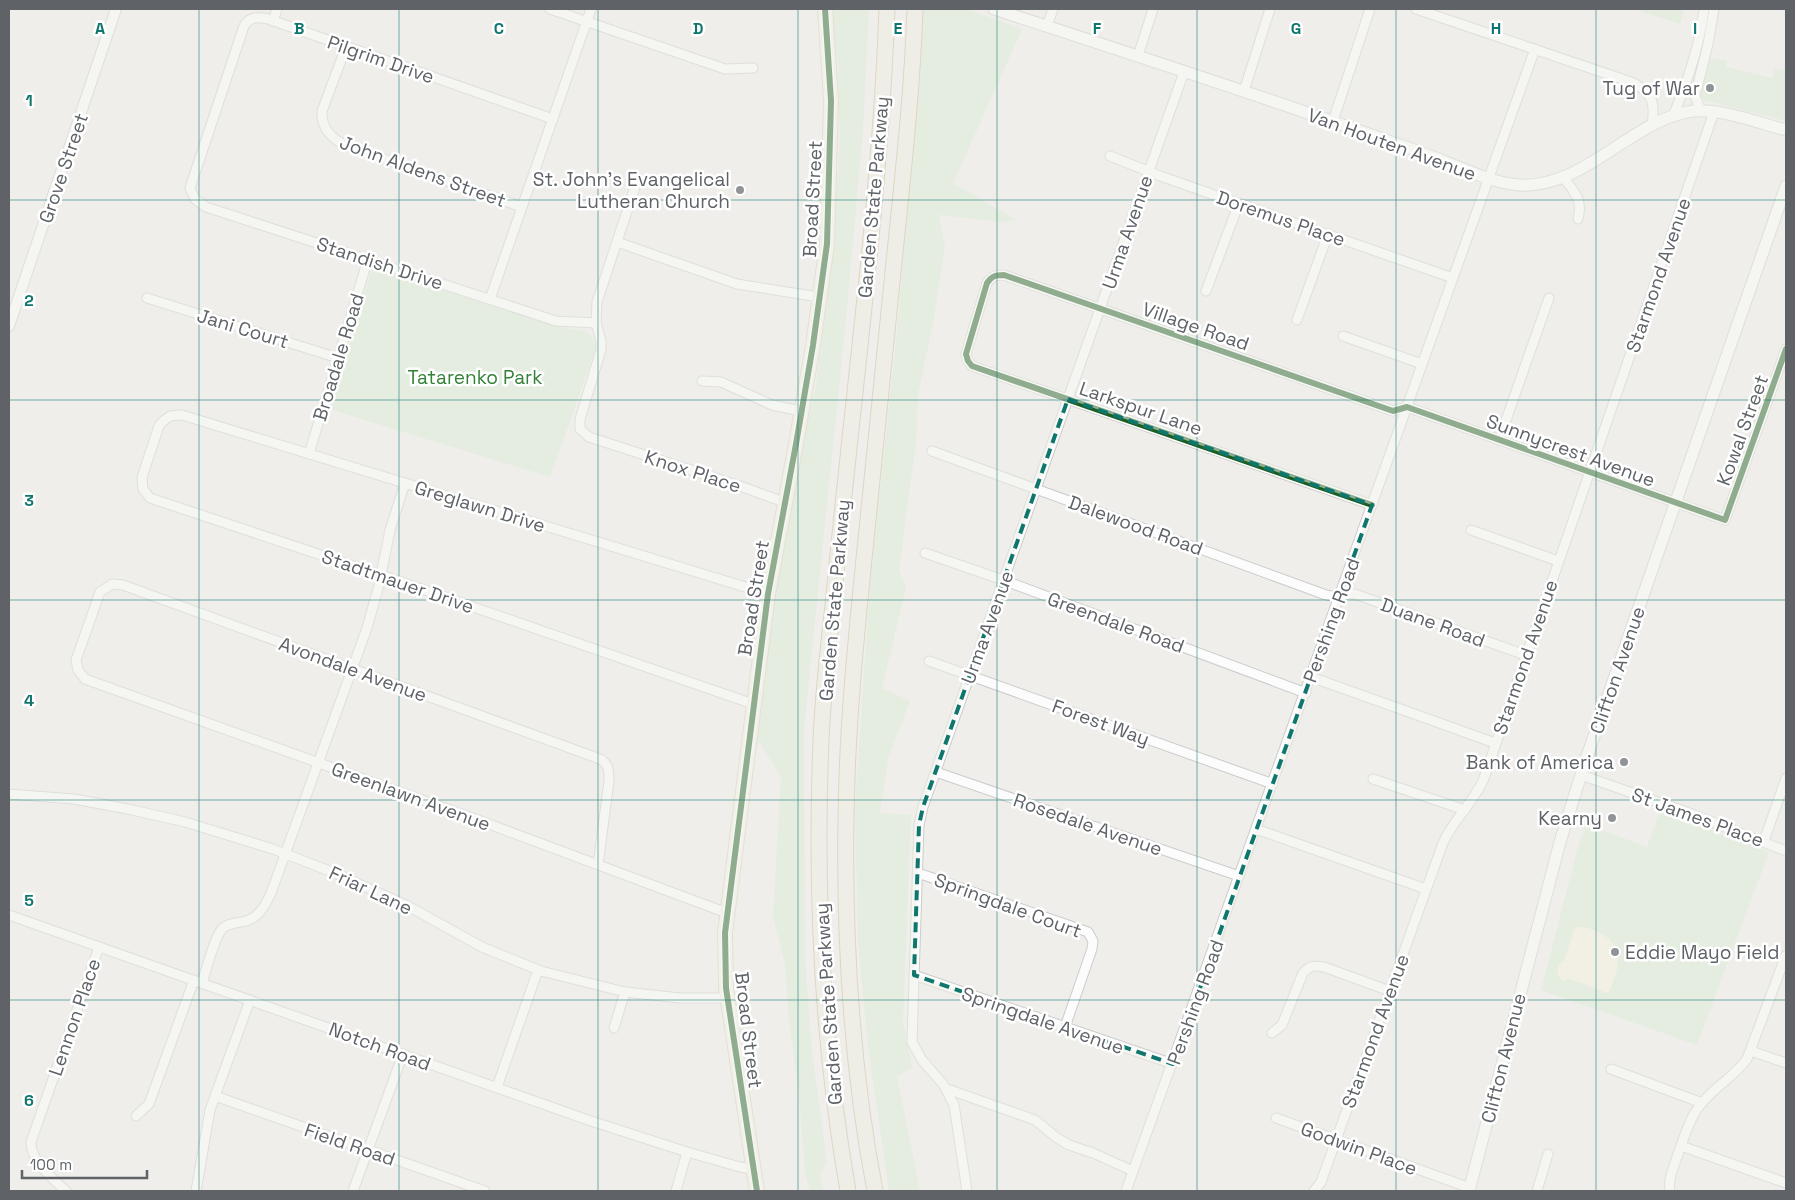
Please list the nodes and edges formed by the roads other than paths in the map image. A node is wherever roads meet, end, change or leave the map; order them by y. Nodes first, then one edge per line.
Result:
1 (116, 9) edge
2 (277, 9) edge
3 (550, 9) edge
4 (591, 9) edge
5 (825, 9) edge
6 (887, 9) edge
7 (915, 9) edge
8 (994, 9) edge
9 (1053, 9) edge
10 (1153, 9) edge
11 (1270, 9) edge
12 (1370, 9) edge
13 (1416, 9) edge
14 (1704, 9) edge
15 (1714, 9) edge
16 (273, 21) junction
17 (587, 22) junction
18 (1048, 26) junction
19 (346, 47) junction
20 (1535, 49) junction
21 (1138, 56) junction
22 (753, 68) dead end
23 (1184, 72) junction
24 (1244, 91) junction
25 (1701, 111) junction
26 (1714, 112) junction
27 (1673, 116) junction
28 (553, 119) junction
29 (1333, 122) junction
30 (1652, 126) junction
31 (1781, 129) edge
32 (1786, 138) edge
33 (1110, 156) dead end
34 (1148, 171) junction
35 (195, 172) joint
36 (1563, 177) junction
37 (638, 178) dead end
38 (1488, 178) junction
39 (1786, 186) edge
40 (1239, 203) junction
41 (522, 207) junction
42 (1578, 219) dead end
43 (1328, 234) junction
44 (617, 242) junction
45 (368, 259) junction
46 (1453, 278) junction
47 (1206, 291) dead end
48 (984, 293) joint
49 (820, 297) junction
50 (148, 298) dead end
51 (1549, 298) dead end
52 (490, 299) junction
53 (1100, 309) junction
54 (1297, 320) dead end
55 (596, 323) junction
56 (9, 326) edge
57 (1343, 336) dead end
58 (1786, 349) edge
59 (338, 358) junction
60 (1422, 364) junction
61 (702, 381) dead end
62 (1068, 398) junction
63 (1407, 407) junction
64 (801, 412) junction
65 (191, 418) joint
66 (1499, 440) junction
67 (932, 451) dead end
68 (309, 454) junction
69 (1589, 472) junction
70 (405, 483) junction
71 (1036, 489) junction
72 (784, 502) junction
73 (1675, 503) junction
74 (1372, 505) junction
75 (1725, 520) joint
76 (1471, 530) dead end
77 (925, 553) dead end
78 (1558, 561) junction
79 (381, 575) junction
80 (1003, 580) junction
81 (768, 594) junction
82 (1340, 595) junction
83 (1525, 656) junction
84 (929, 661) dead end
85 (352, 668) junction
86 (970, 676) junction
87 (1311, 677) junction
88 (93, 682) joint
89 (1306, 692) junction
90 (753, 704) junction
91 (1495, 743) junction
92 (318, 763) junction
93 (936, 772) junction
94 (1581, 775) junction
95 (1373, 778) dead end
96 (1786, 778) edge
97 (1272, 784) junction
98 (9, 794) edge
99 (1465, 810) junction
100 (1256, 829) junction
101 (1764, 841) junction
102 (1786, 851) edge
103 (285, 853) junction
104 (598, 865) junction
105 (918, 873) junction
106 (1240, 876) junction
107 (1426, 889) junction
108 (728, 913) junction
109 (9, 915) edge
110 (99, 946) junction
111 (1786, 957) edge
112 (538, 970) junction
113 (914, 975) junction
114 (198, 981) junction
115 (1390, 991) junction
116 (626, 992) junction
117 (727, 998) junction
118 (250, 1000) junction
119 (1065, 1027) junction
120 (614, 1028) dead end
121 (1272, 1033) dead end
122 (1751, 1051) junction
123 (403, 1054) junction
124 (1173, 1064) junction
125 (1786, 1064) edge
126 (1611, 1069) dead end
127 (497, 1088) junction
128 (947, 1089) junction
129 (215, 1096) junction
130 (1702, 1103) junction
131 (136, 1116) dead end
132 (1276, 1118) dead end
133 (1335, 1141) junction
134 (1681, 1146) junction
135 (368, 1150) junction
136 (687, 1152) junction
137 (1548, 1154) dead end
138 (753, 1169) junction
139 (1133, 1172) junction
140 (1786, 1183) edge
141 (1469, 1190) edge
142 (66, 1191) edge
143 (196, 1191) edge
144 (353, 1191) edge
145 (481, 1191) edge
146 (676, 1191) edge
147 (757, 1191) edge
148 (848, 1191) edge
149 (875, 1191) edge
150 (967, 1191) edge
151 (1126, 1191) edge
152 (1314, 1191) edge
153 (1538, 1191) edge
154 (1670, 1191) edge

1 - 56 street, Grove Street
2 - 16 street
3 - 17 street
4 - 17 street
5 - 49 main road, Broad Street
6 - 148 highway, Garden State Parkway
7 - 149 highway, Garden State Parkway
8 - 18 main road, Van Houten Avenue
9 - 18 street
10 - 21 street
11 - 24 street
12 - 29 street
13 - 20 street
14 - 27 street
15 - 25 street
16 - 19 street, Pilgrim Drive
16 - 35 street, Pilgrim Drive
17 - 22 street
17 - 28 street
18 - 21 main road, Van Houten Avenue
19 - 28 street, Pilgrim Drive
19 - 41 street, John Aldens Street
20 - 30 street
20 - 38 street, Pershing Road
21 - 23 main road, Van Houten Avenue
23 - 24 main road, Van Houten Avenue
23 - 34 street, Urma Avenue
24 - 29 main road, Van Houten Avenue
25 - 26 main road, Van Houten Avenue
25 - 27 main road, Van Houten Avenue
26 - 31 main road, Van Houten Avenue
26 - 69 street, Starmond Avenue
27 - 30 main road, Van Houten Avenue
28 - 41 street
29 - 38 main road, Van Houten Avenue
30 - 36 main road, Van Houten Avenue
31 - 32 main road
33 - 34 street, Doremus Place
34 - 40 street, Doremus Place
34 - 53 street, Urma Avenue
35 - 45 street, Standish Drive
36 - 38 main road, Van Houten Avenue
36 - 42 street
37 - 44 street, Knox Place
38 - 46 street, Pershing Road
39 - 73 main road, Clifton Avenue
40 - 43 street, Doremus Place
40 - 47 street
41 - 52 street
43 - 46 street, Doremus Place
43 - 54 street
44 - 49 street
44 - 55 street, Knox Place
45 - 52 street, Standish Drive
45 - 59 street, Broadale Road
46 - 60 street, Pershing Road
48 - 53 street, Village Road
48 - 62 street, Larkspur Lane
49 - 64 main road, Broad Street
50 - 59 street, Jani Court
51 - 66 street
52 - 55 street, Standish Drive
53 - 62 street, Urma Avenue
53 - 63 street, Village Road
55 - 72 street, Knox Place
57 - 60 street
58 - 75 street, Kowal Street
59 - 68 street, Broadale Road
60 - 63 street, Pershing Road
61 - 64 street
62 - 71 street, Urma Avenue
62 - 74 street, Larkspur Lane
63 - 66 street, Sunnycrest Avenue
63 - 74 street, Pershing Road
64 - 72 main road, Broad Street
65 - 68 street, Greglawn Drive
65 - 79 street, Stadtmauer Drive
66 - 69 street, Sunnycrest Avenue
67 - 71 street, Dalewood Road
68 - 70 street, Greglawn Drive
69 - 73 street, Sunnycrest Avenue
69 - 78 street, Starmond Avenue
70 - 79 street
70 - 81 street, Greglawn Drive
71 - 80 street, Urma Avenue
71 - 82 street, Dalewood Road
72 - 81 main road, Broad Street
73 - 75 street, Sunnycrest Avenue
73 - 94 main road, Clifton Avenue
74 - 82 street, Pershing Road
76 - 78 street
77 - 80 street, Greendale Road
78 - 83 street, Starmond Avenue
79 - 85 street
79 - 90 street, Stadtmauer Drive
80 - 86 street, Urma Avenue
80 - 89 street, Greendale Road
81 - 90 main road, Broad Street
82 - 83 street, Duane Road
82 - 87 street, Pershing Road
83 - 91 street, Starmond Avenue
84 - 86 street, Forest Way
85 - 88 street, Avondale Avenue
85 - 92 street
85 - 104 street, Avondale Avenue
86 - 93 street, Urma Avenue
86 - 97 street, Forest Way
87 - 89 street, Pershing Road
87 - 91 street
88 - 92 street, Greenlawn Avenue
89 - 97 street, Pershing Road
90 - 108 main road, Broad Street
91 - 99 street, Starmond Avenue
92 - 103 street
92 - 104 street, Greenlawn Avenue
93 - 105 street, Urma Avenue
93 - 106 street, Rosedale Avenue
94 - 101 street, St James Place
94 - 141 main road, Clifton Avenue
95 - 99 street
96 - 101 street
97 - 100 street, Pershing Road
98 - 103 street, Friar Lane
99 - 107 street, Starmond Avenue
100 - 106 street, Pershing Road
100 - 107 street
101 - 102 street, St James Place
103 - 112 street, Friar Lane
103 - 114 street
104 - 108 street, Greenlawn Avenue
105 - 113 street, Urma Avenue
105 - 119 street, Springdale Court
106 - 124 street, Pershing Road
107 - 115 street, Starmond Avenue
108 - 117 main road, Broad Street
109 - 110 street, Notch Road
110 - 114 street, Notch Road
110 - 142 street, Lennon Place
111 - 122 street
112 - 116 street, Friar Lane
112 - 127 street
113 - 119 street, Springdale Avenue
113 - 128 street, Urma Avenue
114 - 118 street, Notch Road
114 - 131 street
115 - 121 street
115 - 133 street, Starmond Avenue
116 - 117 street, Friar Lane
116 - 120 street
117 - 138 main road, Broad Street
118 - 123 street, Notch Road
118 - 129 street
119 - 124 street, Springdale Avenue
122 - 125 street
122 - 130 street
123 - 127 street, Notch Road
123 - 135 street
124 - 139 street, Pershing Road
126 - 130 street
127 - 136 street, Notch Road
128 - 139 street
128 - 150 street, Urma Avenue
129 - 135 street, Field Road
129 - 143 street
130 - 134 street
132 - 133 street, Godwin Place
133 - 141 street, Godwin Place
133 - 152 street, Starmond Avenue
134 - 140 street
134 - 154 street
135 - 144 street
135 - 145 street, Field Road
136 - 138 street, Notch Road
136 - 146 street
137 - 153 street
138 - 147 main road, Broad Street
139 - 151 street, Pershing Road

